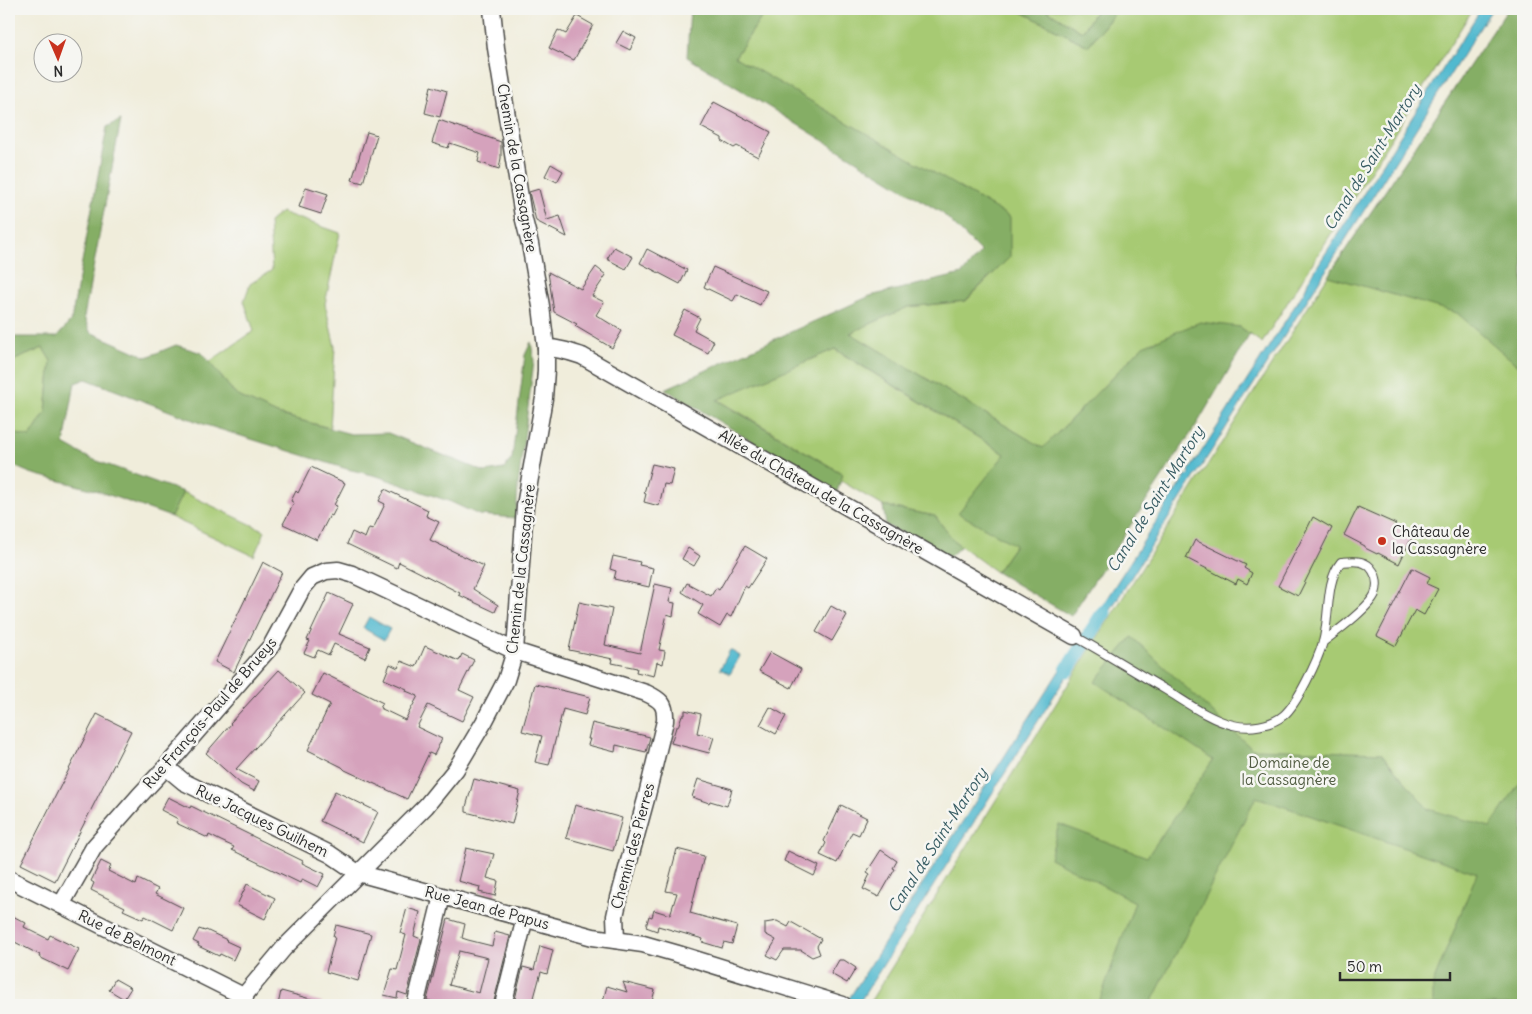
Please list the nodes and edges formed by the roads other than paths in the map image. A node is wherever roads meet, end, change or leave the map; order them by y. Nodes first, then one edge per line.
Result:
1 (492, 9) edge
2 (546, 348) junction
3 (1074, 636) joint
4 (1323, 642) junction
5 (516, 651) junction
6 (166, 767) junction
7 (358, 873) junction
8 (9, 880) edge
9 (442, 896) junction
10 (61, 905) junction
11 (525, 918) junction
12 (616, 940) junction
13 (242, 1001) edge
14 (416, 1002) dead end
15 (503, 1005) edge
16 (843, 1005) edge

1 - 2 street, Chemin de la Cassagnère
2 - 3 street, Allée du Château de la Cassagnère
2 - 5 street, Chemin de la Cassagnère
3 - 4 lane, Allée du Château de la Cassagnère
4 - 4 lane
5 - 6 street, Rue François-Paul de Brueys
5 - 7 street, Chemin de la Cassagnère
5 - 12 street, Chemin des Pierres
6 - 7 street, Rue Jacques Guilhem
6 - 10 street, Rue François-Paul de Brueys
7 - 9 street, Rue Jean de Papus
7 - 13 street, Chemin de la Cassagnère
8 - 10 street, Rue de Belmont
9 - 11 street, Rue Jean de Papus
9 - 14 street
10 - 13 street, Rue de Belmont
11 - 12 street, Rue Jean de Papus
11 - 15 street
12 - 16 street

